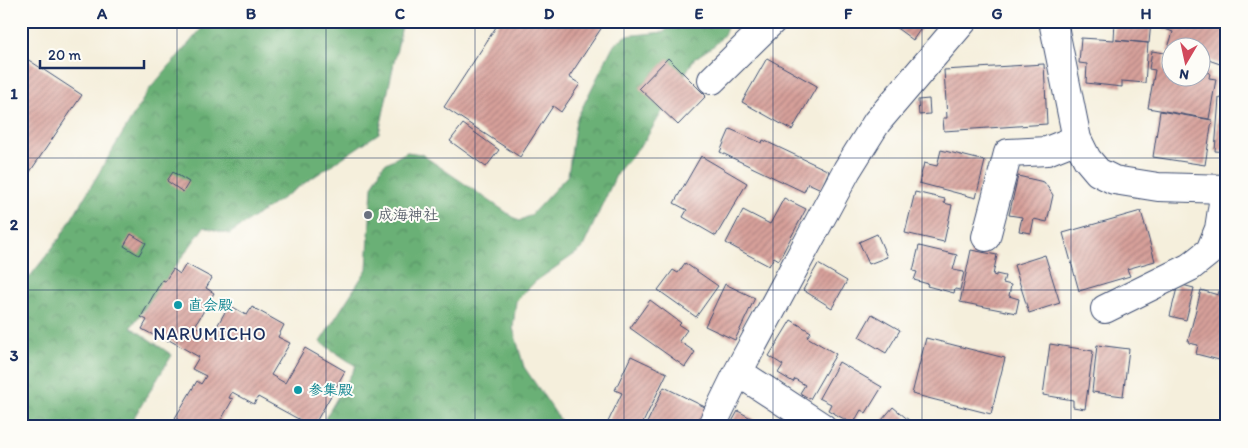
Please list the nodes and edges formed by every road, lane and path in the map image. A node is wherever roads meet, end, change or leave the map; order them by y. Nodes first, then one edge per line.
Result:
1 (772, 21) edge
2 (963, 21) edge
3 (1053, 21) edge
4 (712, 80) dead end
5 (1077, 139) junction
6 (1224, 190) edge
7 (986, 237) dead end
8 (1105, 309) dead end
9 (738, 372) junction
10 (710, 427) edge
11 (822, 427) edge

1 - 4 street
2 - 9 street
3 - 5 street
5 - 6 street
5 - 7 street
6 - 8 street
9 - 10 street
9 - 11 street

